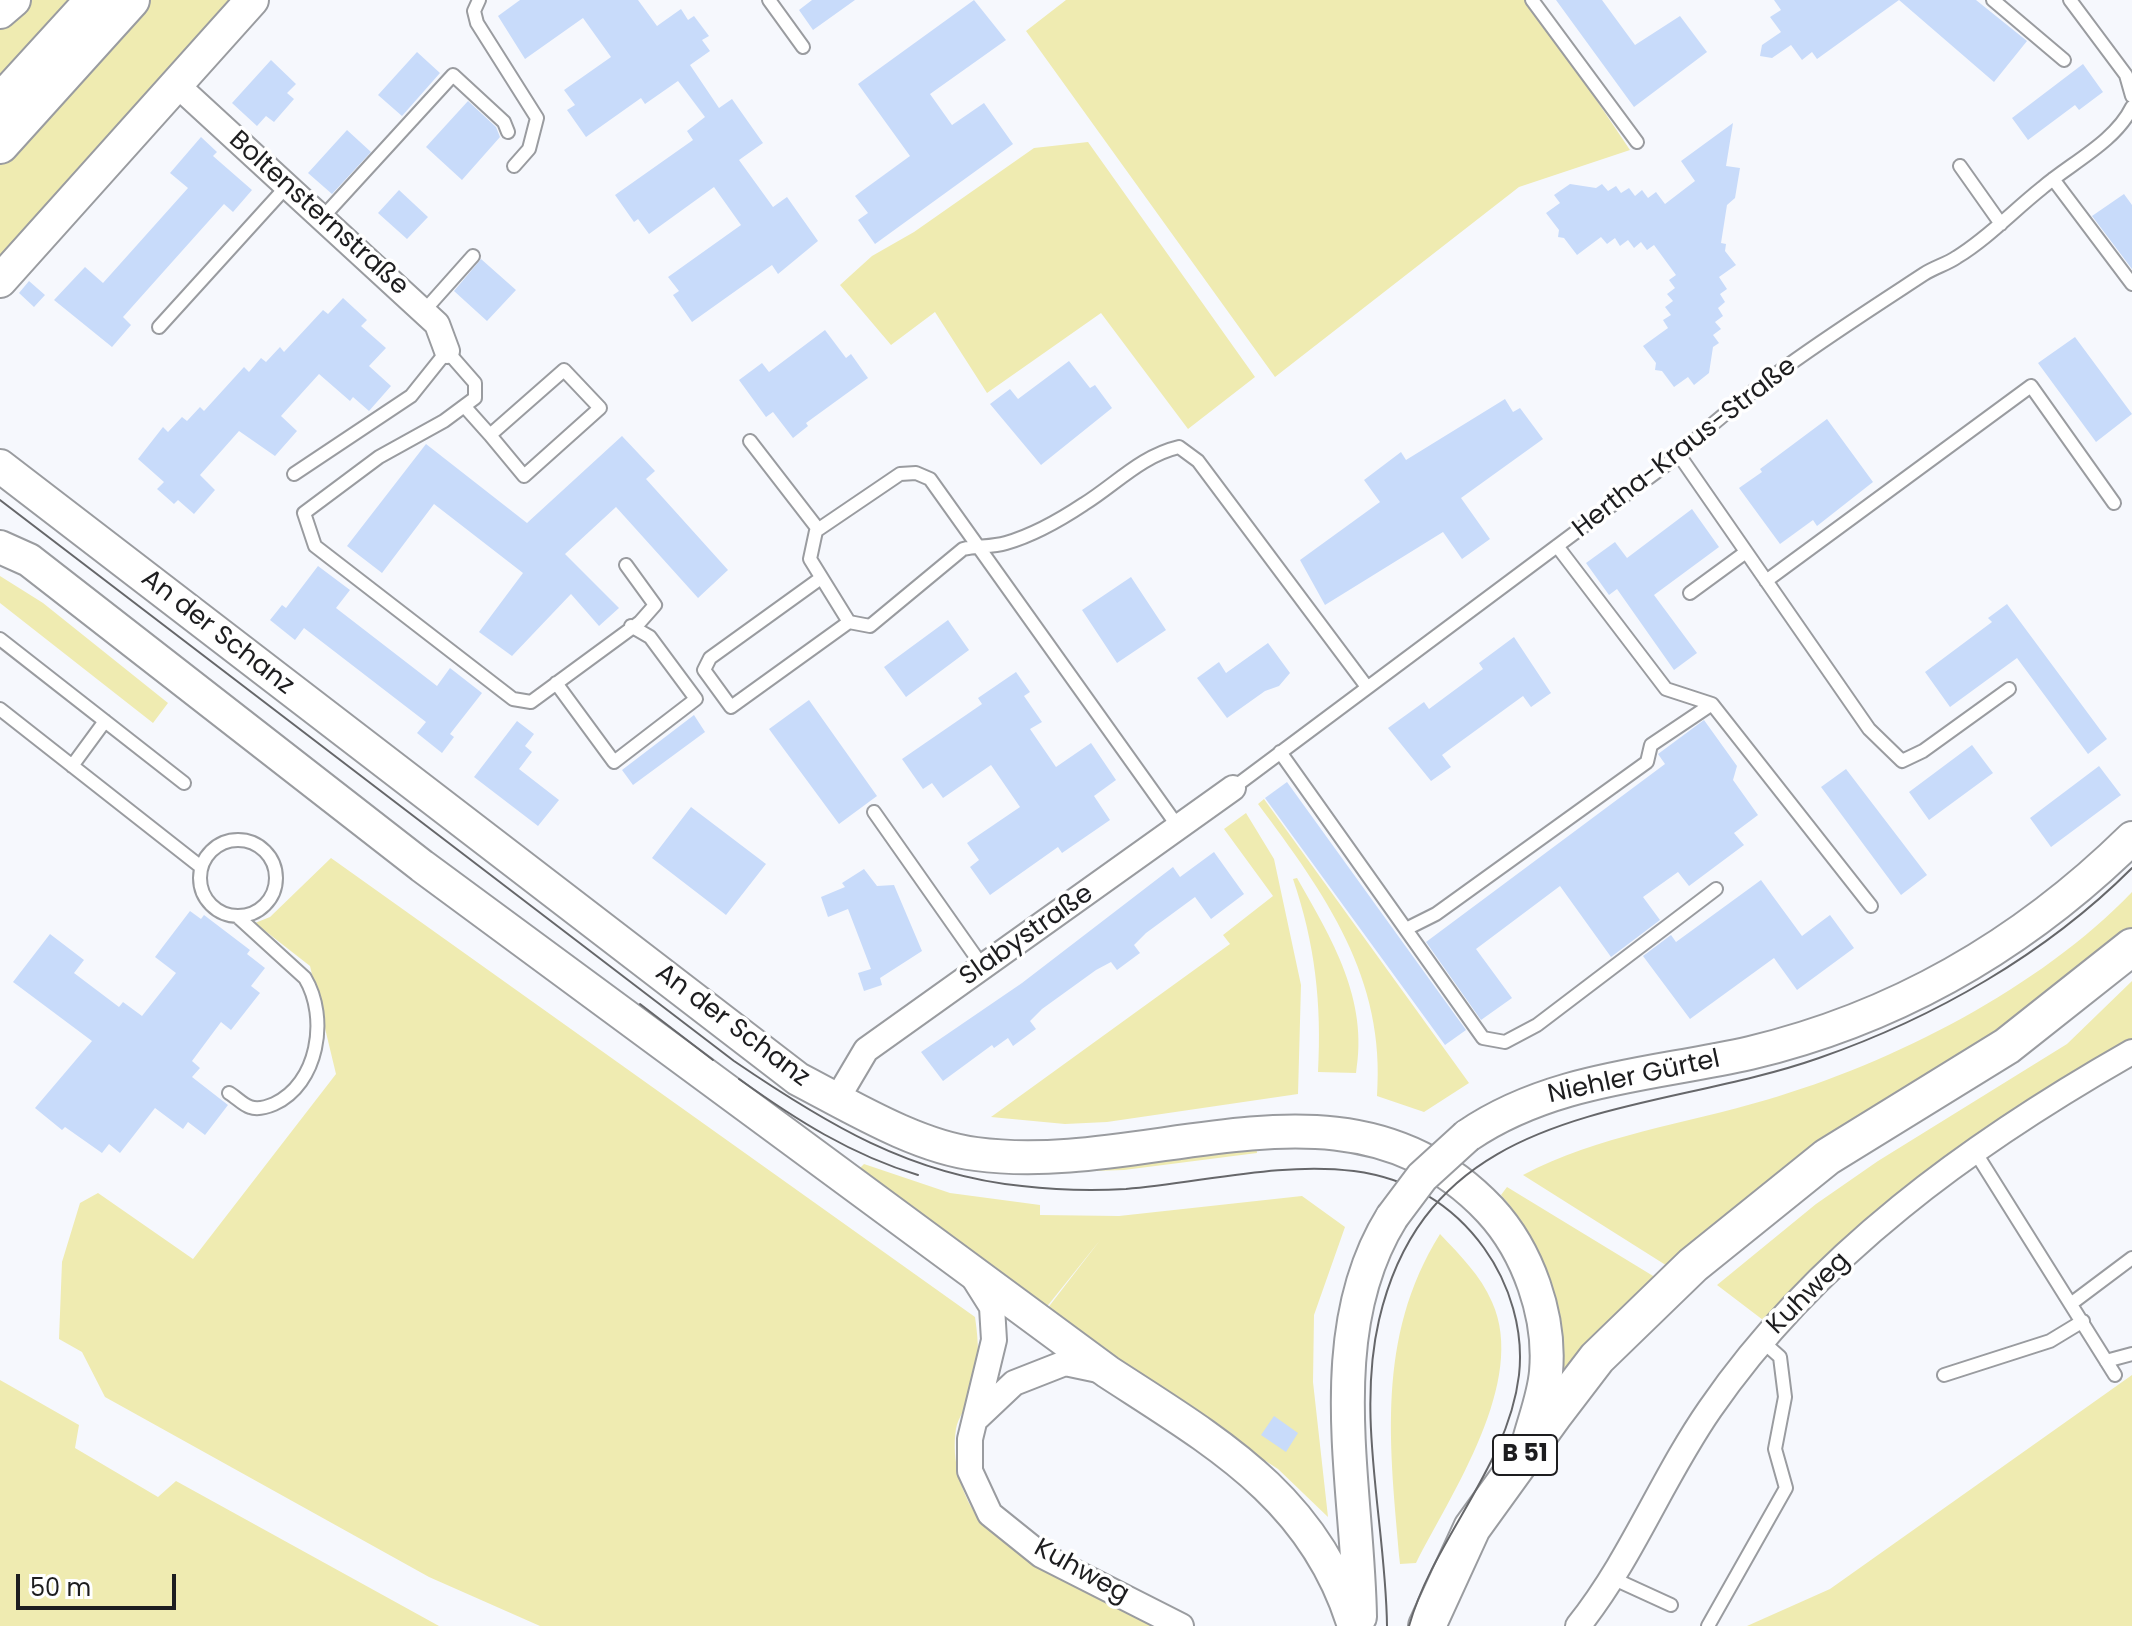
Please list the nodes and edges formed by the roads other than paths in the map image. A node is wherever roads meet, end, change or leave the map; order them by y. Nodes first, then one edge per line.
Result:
1 (14, 0) edge
2 (94, 0) edge
3 (131, 0) edge
4 (252, 0) edge
5 (479, 0) edge
6 (769, 0) edge
7 (1532, 0) edge
8 (1993, 0) edge
9 (2070, 0) edge
10 (0, 12) edge
11 (803, 47) dead end
12 (2064, 60) dead end
13 (177, 85) junction
14 (2132, 96) edge
15 (0, 103) edge
16 (2132, 107) edge
17 (508, 132) dead end
18 (1637, 142) dead end
19 (0, 145) edge
20 (514, 166) dead end
21 (1960, 166) dead end
22 (2053, 179) junction
23 (287, 186) junction
24 (322, 218) junction
25 (2001, 224) junction
26 (473, 256) dead end
27 (0, 281) edge
28 (2132, 284) edge
29 (424, 311) junction
30 (159, 327) dead end
31 (447, 351) junction
32 (465, 407) junction
33 (490, 435) junction
34 (750, 441) dead end
35 (0, 449) edge
36 (1679, 455) junction
37 (0, 466) edge
38 (294, 474) dead end
39 (29, 489) junction
40 (2114, 503) dead end
41 (818, 529) junction
42 (0, 539) edge
43 (1557, 546) junction
44 (975, 547) junction
45 (1746, 552) junction
46 (14, 554) edge
47 (626, 565) dead end
48 (821, 578) junction
49 (1766, 581) junction
50 (1690, 593) dead end
51 (849, 622) junction
52 (631, 626) junction
53 (0, 639) edge
54 (556, 683) junction
55 (1367, 687) junction
56 (2009, 689) dead end
57 (1712, 704) junction
58 (0, 709) edge
59 (105, 721) junction
60 (1280, 752) junction
61 (72, 766) junction
62 (184, 783) dead end
63 (1233, 788) joint
64 (874, 812) dead end
65 (1179, 828) junction
66 (2132, 838) edge
67 (201, 867) junction
68 (1716, 889) dead end
69 (1871, 906) dead end
70 (237, 916) junction
71 (1406, 929) junction
72 (2132, 947) edge
73 (2132, 960) edge
74 (983, 967) junction
75 (2132, 1052) edge
76 (229, 1093) dead end
77 (837, 1099) junction
78 (1974, 1150) junction
79 (2132, 1258) edge
80 (1699, 1268) junction
81 (970, 1271) junction
82 (2072, 1303) junction
83 (2083, 1321) junction
84 (1762, 1341) junction
85 (2132, 1354) edge
86 (2106, 1361) junction
87 (1108, 1372) junction
88 (1944, 1375) dead end
89 (2115, 1375) dead end
90 (976, 1419) junction
91 (1526, 1454) junction
92 (1612, 1578) junction
93 (1671, 1605) dead end
94 (1442, 1611) edge
95 (1355, 1614) edge
96 (1181, 1626) edge
97 (1427, 1626) edge
98 (1578, 1626) edge
99 (1708, 1626) edge

1 - 10 main road
2 - 15 main road
3 - 19 main road
4 - 13 main road
5 - 20 lane
6 - 11 lane
7 - 18 lane
8 - 12 lane
9 - 14 lane
13 - 23 street, Boltensternstraße
13 - 27 main road
16 - 22 lane, Hertha-Kraus-Straße
17 - 24 lane
21 - 25 lane
22 - 25 lane, Hertha-Kraus-Straße
22 - 28 lane
23 - 24 street, Boltensternstraße
23 - 30 lane
24 - 29 street, Boltensternstraße
25 - 36 lane, Hertha-Kraus-Straße
26 - 29 lane
29 - 31 street, Boltensternstraße
31 - 32 lane
31 - 38 lane
32 - 33 lane
32 - 54 lane
33 - 33 lane
34 - 41 lane
35 - 39 main road, B 51
36 - 43 lane, Hertha-Kraus-Straße
36 - 45 lane
37 - 39 main road, An der Schanz
39 - 77 main road, An der Schanz / B 51
40 - 49 lane
41 - 44 lane
41 - 48 lane
42 - 46 main road
43 - 55 lane, Hertha-Kraus-Straße
43 - 57 lane
44 - 51 lane
44 - 55 lane
44 - 65 lane
45 - 49 lane
45 - 50 lane
46 - 81 main road
47 - 52 lane
48 - 51 lane
48 - 51 lane
49 - 56 lane
52 - 54 lane
52 - 54 lane
53 - 59 lane
55 - 60 lane, Hertha-Kraus-Straße
57 - 69 lane
57 - 71 lane
58 - 61 lane
59 - 61 lane
59 - 62 lane
60 - 63 lane, Hertha-Kraus-Straße
60 - 71 lane
61 - 67 lane
63 - 65 street, Slabystraße
64 - 74 lane
65 - 74 street, Slabystraße
66 - 95 main road, Niehler Gürtel, bridge
67 - 70 lane
67 - 70 lane
68 - 71 lane
70 - 76 lane
72 - 80 main road
73 - 80 main road
74 - 77 street, Slabystraße
75 - 78 street, Kuhweg
77 - 91 main road, An der Schanz / B 51
78 - 82 lane
78 - 84 street, Kuhweg
79 - 82 lane
80 - 91 main road, B 51
80 - 94 main road
81 - 87 main road
81 - 90 street, Kuhweg
82 - 83 lane
83 - 86 lane
83 - 88 lane
84 - 92 street, Kuhweg
84 - 99 lane
85 - 86 lane
86 - 89 lane
87 - 90 street
87 - 95 main road
90 - 96 street, Kuhweg
91 - 97 main road, B 51
92 - 93 lane
92 - 98 street, Kuhweg

